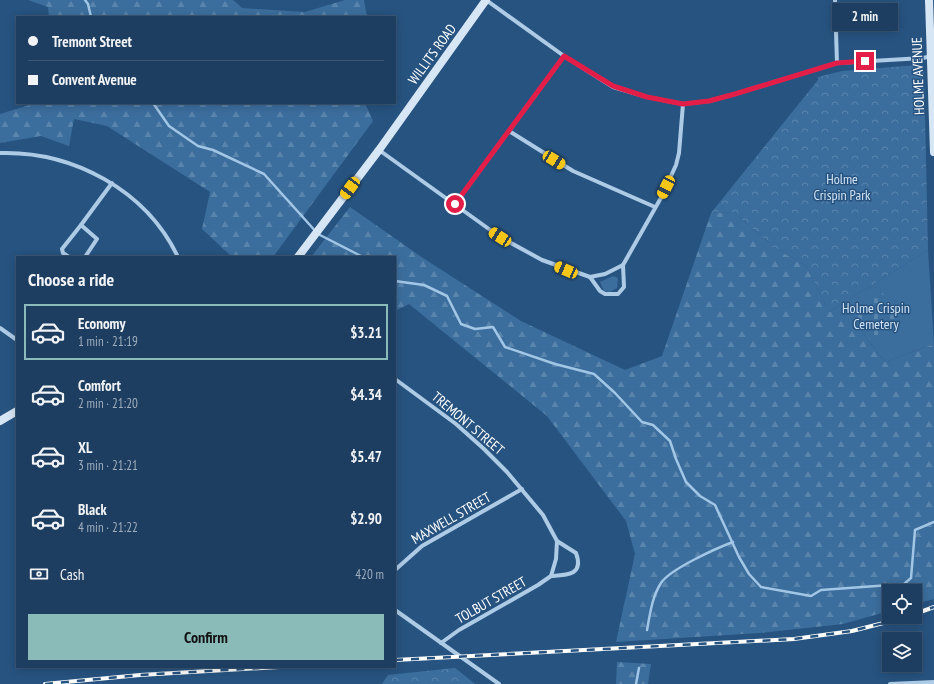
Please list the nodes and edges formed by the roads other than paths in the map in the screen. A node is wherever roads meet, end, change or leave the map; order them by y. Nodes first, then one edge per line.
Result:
1 (486, 0) edge
2 (835, 0) edge
3 (928, 0) edge
4 (932, 55) edge
5 (564, 56) junction
6 (837, 63) junction
7 (683, 104) junction
8 (508, 132) junction
9 (379, 150) junction
10 (934, 152) edge
11 (0, 153) edge
12 (112, 183) junction
13 (455, 204) junction
14 (655, 207) junction
15 (81, 225) junction
16 (68, 256) edge
17 (86, 256) edge
18 (177, 256) edge
19 (299, 256) edge
20 (623, 266) junction
21 (590, 278) junction
22 (0, 328) edge
23 (16, 339) edge
24 (396, 380) edge
25 (16, 412) edge
26 (0, 421) edge
27 (522, 489) junction
28 (557, 541) junction
29 (396, 569) edge
30 (551, 576) junction
31 (396, 611) edge
32 (441, 643) junction
33 (934, 682) edge
34 (499, 684) edge
35 (890, 684) edge
36 (896, 684) edge

1 - 5 street
1 - 9 street, WILLITS ROAD
2 - 6 street
3 - 4 street, HOLME AVENUE
4 - 6 street
4 - 10 street, HOLME AVENUE
5 - 7 street
5 - 8 street
6 - 7 street
7 - 14 street
8 - 13 street
8 - 14 street
9 - 13 street
9 - 19 street, WILLITS ROAD
11 - 12 street
12 - 15 street
12 - 18 street
13 - 21 street
14 - 20 street
15 - 16 street
15 - 17 street
20 - 21 street
20 - 21 street
22 - 23 street
24 - 27 street, TREMONT STREET
25 - 26 street
27 - 28 street, TOLBUT STREET
27 - 29 street, MAXWELL STREET
28 - 30 street
28 - 30 street, TOLBUT STREET
30 - 32 street, TOLBUT STREET
31 - 32 street
32 - 34 street
33 - 36 street
35 - 36 street

